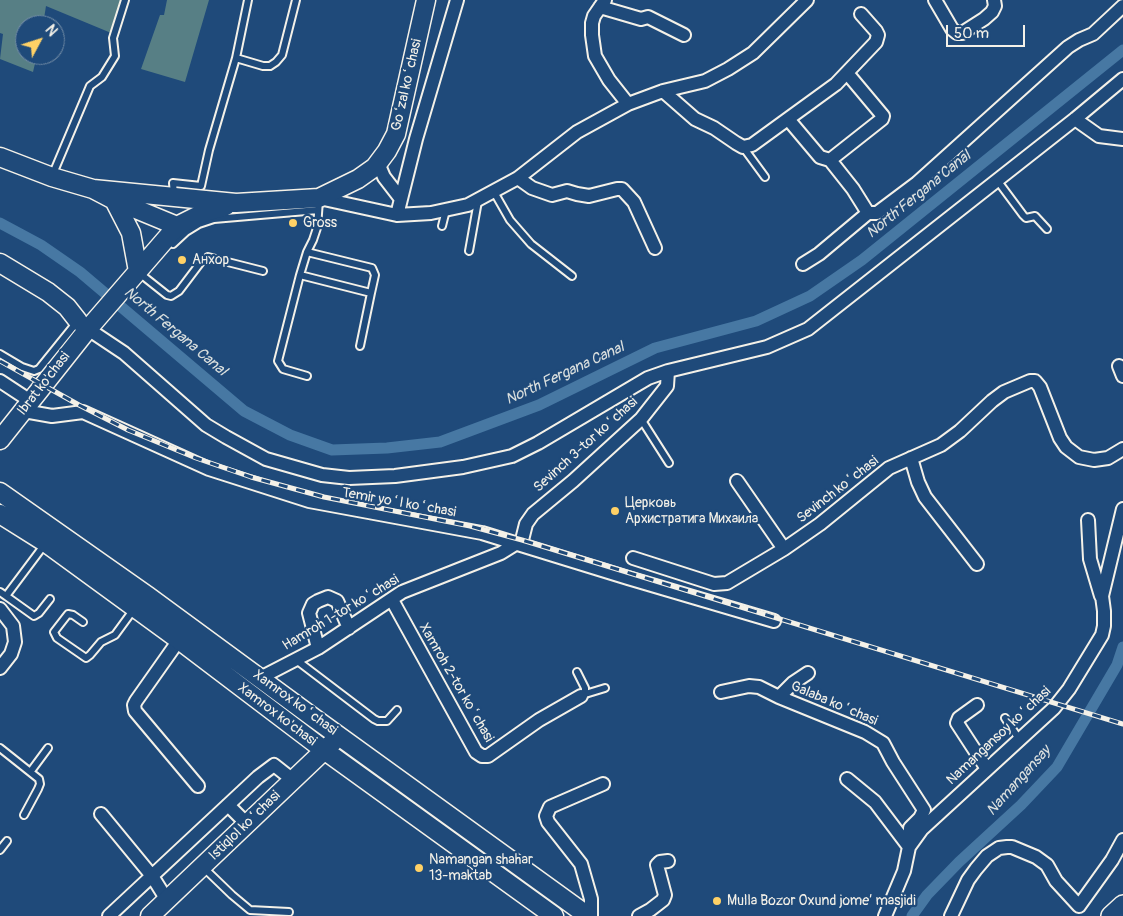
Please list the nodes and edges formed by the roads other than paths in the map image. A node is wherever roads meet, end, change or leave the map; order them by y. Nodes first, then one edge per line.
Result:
1 (124, 0) edge
2 (248, 0) edge
3 (296, 0) edge
4 (426, 0) edge
5 (457, 0) edge
6 (807, 0) edge
7 (935, 0) edge
8 (994, 0) edge
9 (602, 4) edge
10 (1123, 6) edge
11 (861, 14) dead end
12 (684, 35) dead end
13 (236, 58) junction
14 (847, 73) junction
15 (1123, 79) edge
16 (663, 92) junction
17 (628, 104) junction
18 (788, 119) junction
19 (1075, 119) junction
20 (1123, 139) edge
21 (743, 146) junction
22 (0, 157) edge
23 (830, 160) junction
24 (378, 163) junction
25 (765, 176) dead end
26 (52, 177) junction
27 (518, 178) junction
28 (997, 180) junction
29 (93, 189) junction
30 (494, 192) junction
31 (174, 198) junction
32 (401, 199) junction
33 (114, 200) junction
34 (478, 200) junction
35 (236, 203) junction
36 (319, 204) junction
37 (446, 210) junction
38 (868, 213) junction
39 (397, 215) junction
40 (176, 226) junction
41 (442, 226) dead end
42 (1047, 228) dead end
43 (169, 248) dead end
44 (656, 248) dead end
45 (469, 251) dead end
46 (306, 252) junction
47 (0, 263) edge
48 (803, 264) dead end
49 (263, 271) dead end
50 (140, 274) junction
51 (300, 275) junction
52 (572, 276) dead end
53 (371, 293) junction
54 (83, 325) junction
55 (360, 346) dead end
56 (0, 354) edge
57 (668, 371) junction
58 (307, 376) dead end
59 (0, 381) edge
60 (28, 406) junction
61 (641, 419) junction
62 (0, 440) edge
63 (1123, 449) edge
64 (911, 458) junction
65 (669, 463) dead end
66 (737, 481) dead end
67 (0, 492) edge
68 (1123, 509) edge
69 (0, 514) edge
70 (1088, 520) dead end
71 (518, 541) junction
72 (46, 543) junction
73 (784, 549) junction
74 (633, 558) dead end
75 (977, 564) dead end
76 (0, 592) edge
77 (6, 596) junction
78 (1102, 596) junction
79 (50, 599) dead end
80 (392, 600) junction
81 (135, 608) junction
82 (0, 609) edge
83 (774, 621) dead end
84 (83, 622) dead end
85 (350, 628) junction
86 (179, 640) junction
87 (318, 648) junction
88 (296, 659) junction
89 (0, 668) edge
90 (577, 672) dead end
91 (808, 673) dead end
92 (260, 678) junction
93 (605, 688) dead end
94 (721, 692) dead end
95 (580, 696) junction
96 (779, 697) junction
97 (977, 705) dead end
98 (397, 710) dead end
99 (1005, 718) dead end
100 (340, 736) junction
101 (1020, 739) junction
102 (0, 748) edge
103 (48, 748) dead end
104 (324, 750) junction
105 (987, 770) junction
106 (31, 771) junction
107 (847, 779) dead end
108 (293, 780) junction
109 (603, 784) dead end
110 (198, 786) dead end
111 (228, 805) junction
112 (101, 814) dead end
113 (24, 815) dead end
114 (247, 824) junction
115 (1123, 840) edge
116 (7, 841) dead end
117 (909, 847) junction
118 (0, 850) edge
119 (668, 861) dead end
120 (202, 866) junction
121 (152, 876) junction
122 (167, 900) junction
123 (1123, 905) edge
124 (1077, 911) edge
125 (289, 912) dead end
126 (109, 916) edge
127 (151, 916) edge
128 (554, 916) edge
129 (590, 916) edge
130 (639, 916) edge
131 (885, 916) edge
132 (951, 916) edge
133 (1111, 916) edge

1 - 26 lane
2 - 13 lane
3 - 13 lane
4 - 24 main road, Goʻzal koʻchasi
5 - 32 street
6 - 16 street
7 - 8 street
9 - 12 street
9 - 17 street
10 - 38 street
11 - 14 street
13 - 31 lane
14 - 18 street
14 - 23 street
15 - 19 street
16 - 17 street
16 - 21 street
17 - 27 street
18 - 21 street
18 - 23 street
19 - 20 street
19 - 28 street
21 - 25 lane
22 - 26 main road
23 - 38 street
24 - 32 street
24 - 36 main road, Goʻzal koʻchasi
26 - 29 main road
27 - 30 street
27 - 44 street
28 - 42 lane
28 - 57 street
29 - 31 main road
29 - 33 main road
30 - 34 street
30 - 52 lane
31 - 35 main road
32 - 39 street
33 - 40 main road
33 - 50 main road
34 - 37 street
34 - 45 lane
35 - 36 main road, Goʻzal koʻchasi
35 - 40 main road
36 - 39 street
36 - 43 lane
36 - 46 lane
37 - 39 street
37 - 41 lane
38 - 48 street
40 - 50 main road, Ibrat ko'chasi
46 - 51 lane
46 - 53 lane
47 - 54 main road
49 - 50 lane
50 - 54 main road, Ibrat ko'chasi
51 - 53 lane
51 - 58 lane
53 - 55 lane
54 - 56 lane
54 - 57 street
54 - 60 main road, Ibrat ko'chasi
57 - 61 street, Sevinch 3-tor koʻchasi
59 - 60 street
60 - 62 main road, Ibrat ko'chasi
60 - 71 street, Temir yoʻl koʻchasi
61 - 65 lane
61 - 71 street, Sevinch 3-tor koʻchasi
63 - 64 street, Sevinch koʻchasi
64 - 73 street, Sevinch koʻchasi
64 - 75 street
66 - 73 street
67 - 92 main road, Xamrox koʻchasi
68 - 78 street, Namangansoy koʻchasi
69 - 72 main road, Xamrox ko'chasi
70 - 78 street
71 - 80 street, Hamroh 1-tor koʻchasi
71 - 83 street, Temir yoʻl koʻchasi
72 - 77 lane
72 - 81 main road, Xamrox ko'chasi
73 - 74 street, Sevinch koʻchasi
76 - 77 lane
77 - 79 lane
78 - 101 street, Namangansoy koʻchasi
80 - 85 street, Hamroh 1-tor koʻchasi
80 - 95 street, Xamroh 2-tor koʻchasi
81 - 84 lane
81 - 86 main road, Xamrox ko'chasi
82 - 89 street
85 - 87 street, Hamroh 1-tor koʻchasi
85 - 87 street
86 - 104 main road, Xamrox ko'chasi
86 - 110 street
87 - 88 street, Hamroh 1-tor koʻchasi
88 - 92 street, Hamroh 1-tor koʻchasi
88 - 98 lane
90 - 95 lane
91 - 96 street, Galaba koʻchasi
92 - 100 main road, Xamrox koʻchasi
93 - 95 lane
94 - 96 street
96 - 117 street, Galaba koʻchasi
97 - 105 street
99 - 101 lane
100 - 104 main road, Istiqlol koʻchasi
100 - 129 main road, Xamrox koʻchasi
101 - 105 street, Namangansoy koʻchasi
102 - 106 lane
103 - 106 lane
104 - 108 main road, Istiqlol koʻchasi
104 - 128 main road, Xamrox ko'chasi
105 - 117 street, Namangansoy koʻchasi
106 - 113 lane
107 - 117 street
108 - 111 street
108 - 114 main road, Istiqlol koʻchasi
109 - 129 street
111 - 114 street
111 - 121 street
112 - 121 street
114 - 120 main road, Istiqlol koʻchasi
115 - 124 street
116 - 118 lane
117 - 131 street, Namangansoy koʻchasi
119 - 130 street
120 - 122 main road, Istiqlol koʻchasi
120 - 125 lane
121 - 122 street
121 - 126 street
122 - 127 main road, Istiqlol koʻchasi
123 - 133 main road
124 - 132 street

